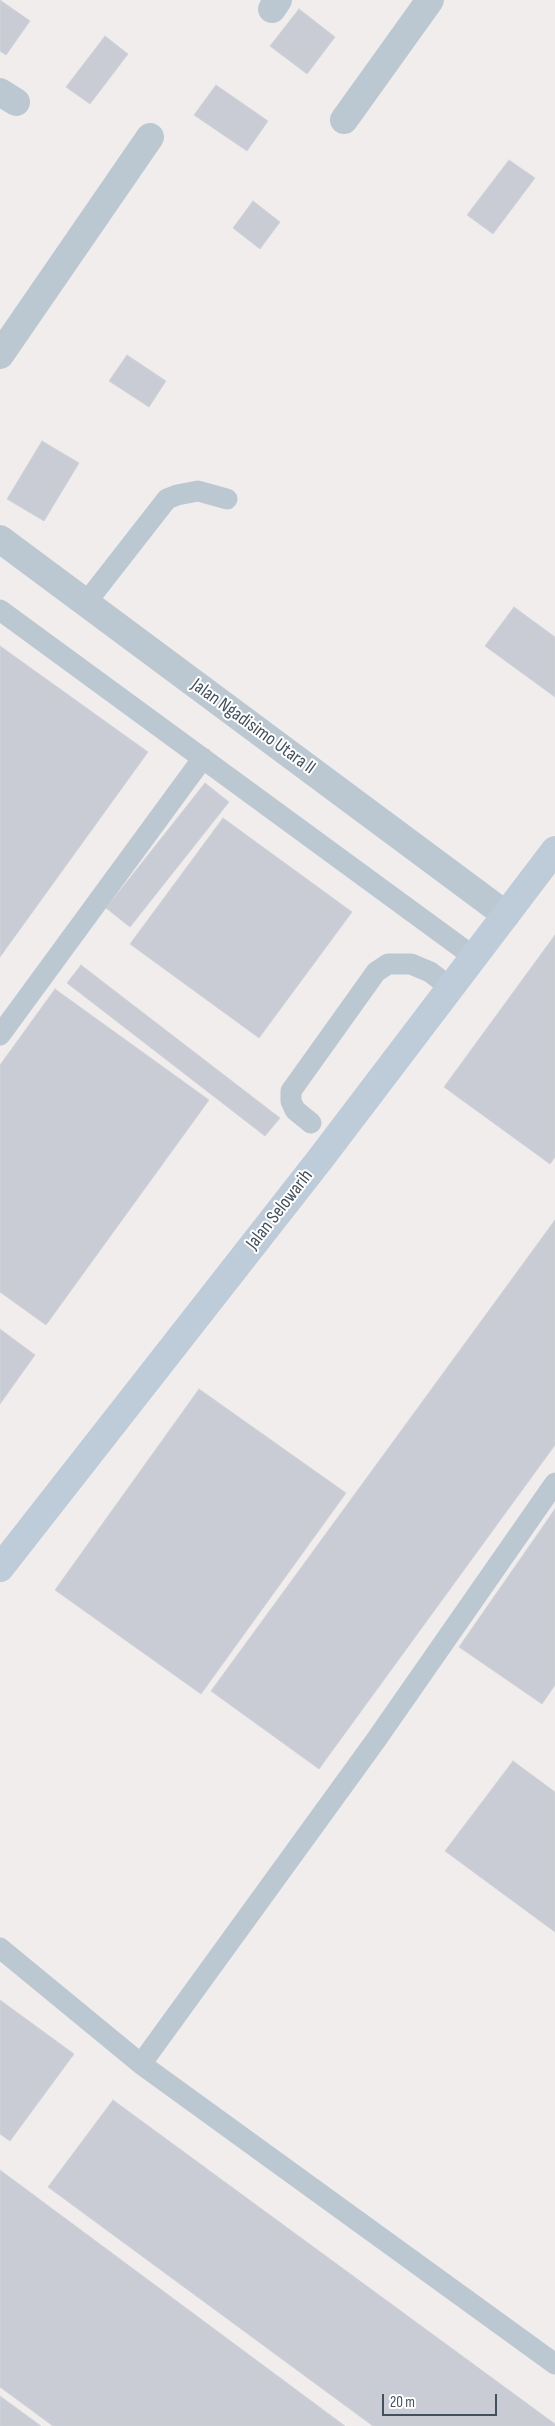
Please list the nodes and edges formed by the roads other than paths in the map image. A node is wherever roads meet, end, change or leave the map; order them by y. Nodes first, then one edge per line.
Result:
1 (430, 0) edge
2 (344, 120) dead end
3 (150, 137) dead end
4 (0, 355) edge
5 (228, 499) dead end
6 (0, 539) edge
7 (85, 604) junction
8 (0, 610) edge
9 (204, 758) junction
10 (555, 850) edge
11 (506, 915) junction
12 (474, 957) junction
13 (450, 987) junction
14 (0, 1036) edge
15 (311, 1123) dead end
16 (555, 1483) edge
17 (0, 1568) edge
18 (0, 1948) edge
19 (141, 2064) junction
20 (555, 2364) edge

1 - 2 street
3 - 4 street
5 - 7 lane
6 - 7 street, Jalan Ngadisimo Utara II
7 - 11 street, Jalan Ngadisimo Utara II
8 - 9 lane
9 - 12 lane
9 - 14 lane
10 - 11 main road, Jalan Selowarih
11 - 12 main road, Jalan Selowarih
12 - 13 main road, Jalan Selowarih
13 - 15 lane
13 - 17 main road, Jalan Selowarih
16 - 19 lane
18 - 19 lane
19 - 20 lane

